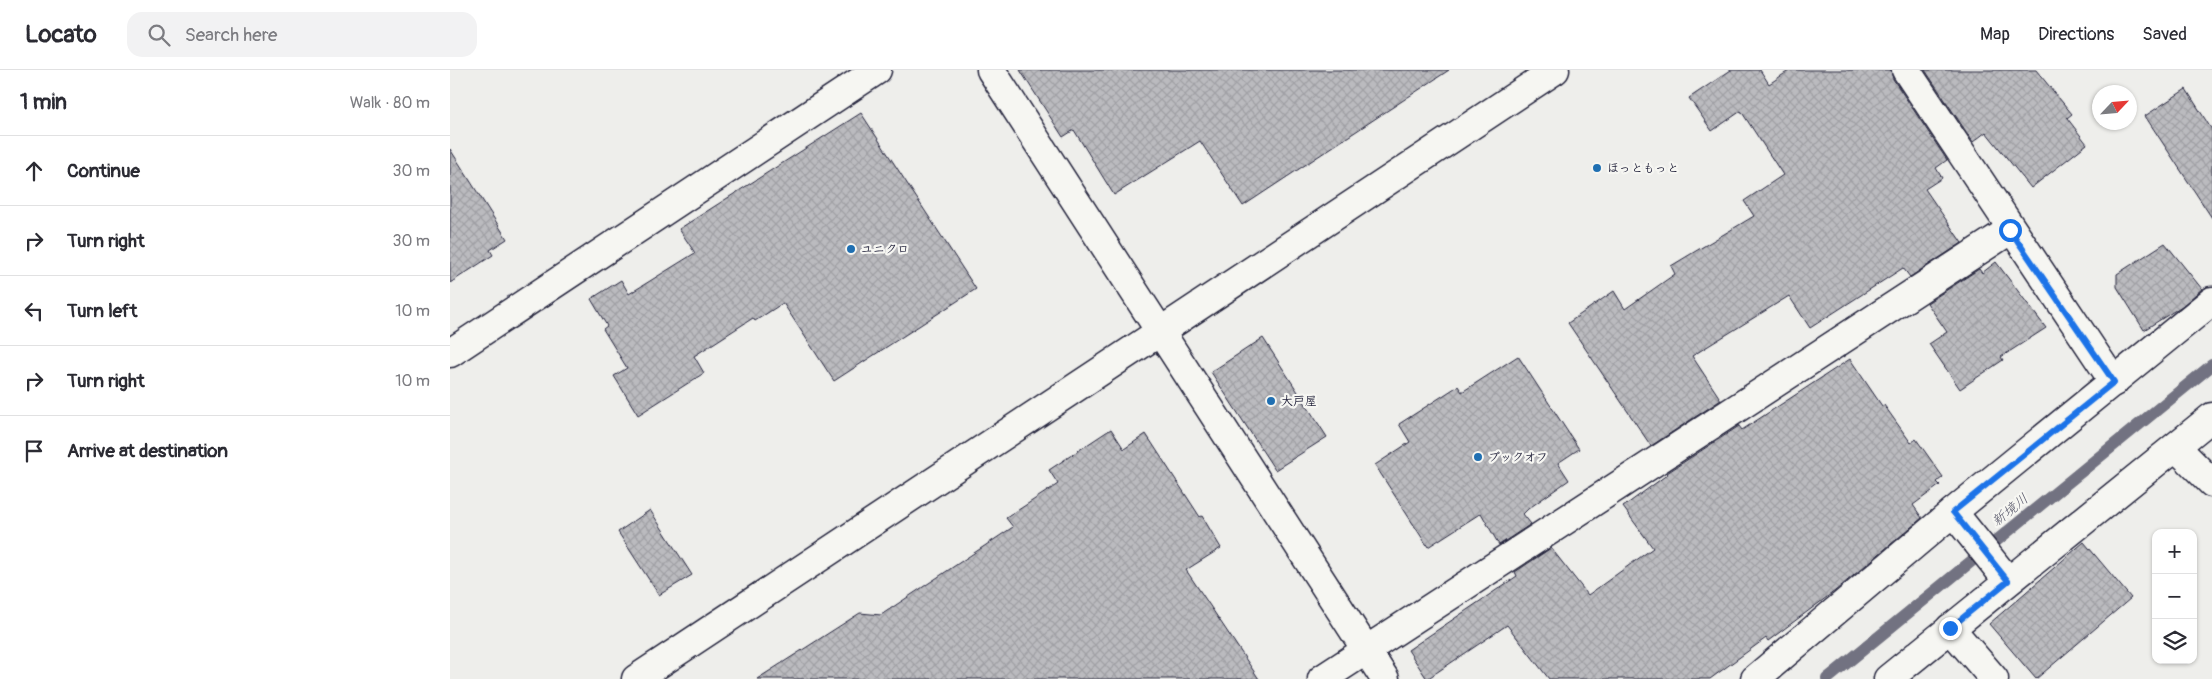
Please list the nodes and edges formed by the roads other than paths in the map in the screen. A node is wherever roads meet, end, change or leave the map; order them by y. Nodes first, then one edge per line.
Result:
1 (877, 70) edge
2 (991, 70) edge
3 (1555, 70) edge
4 (1906, 70) edge
5 (2010, 230) junction
6 (2212, 300) edge
7 (1161, 332) junction
8 (450, 353) edge
9 (2114, 382) junction
10 (2212, 417) edge
11 (2176, 447) junction
12 (2212, 482) edge
13 (1953, 512) junction
14 (2008, 581) junction
15 (1950, 628) junction
16 (1366, 650) junction
17 (636, 679) edge
18 (1322, 679) edge
19 (1385, 679) edge
20 (1755, 679) edge
21 (1888, 679) edge
22 (1994, 679) edge

1 - 8 street
2 - 7 street
3 - 7 street
4 - 5 street
5 - 9 street
5 - 16 street
6 - 9 street
7 - 16 street
7 - 17 street
9 - 13 street
10 - 11 street
11 - 12 street
11 - 14 street
13 - 14 street
13 - 20 street
14 - 15 street
15 - 21 street
15 - 22 street
16 - 18 street
16 - 19 street

